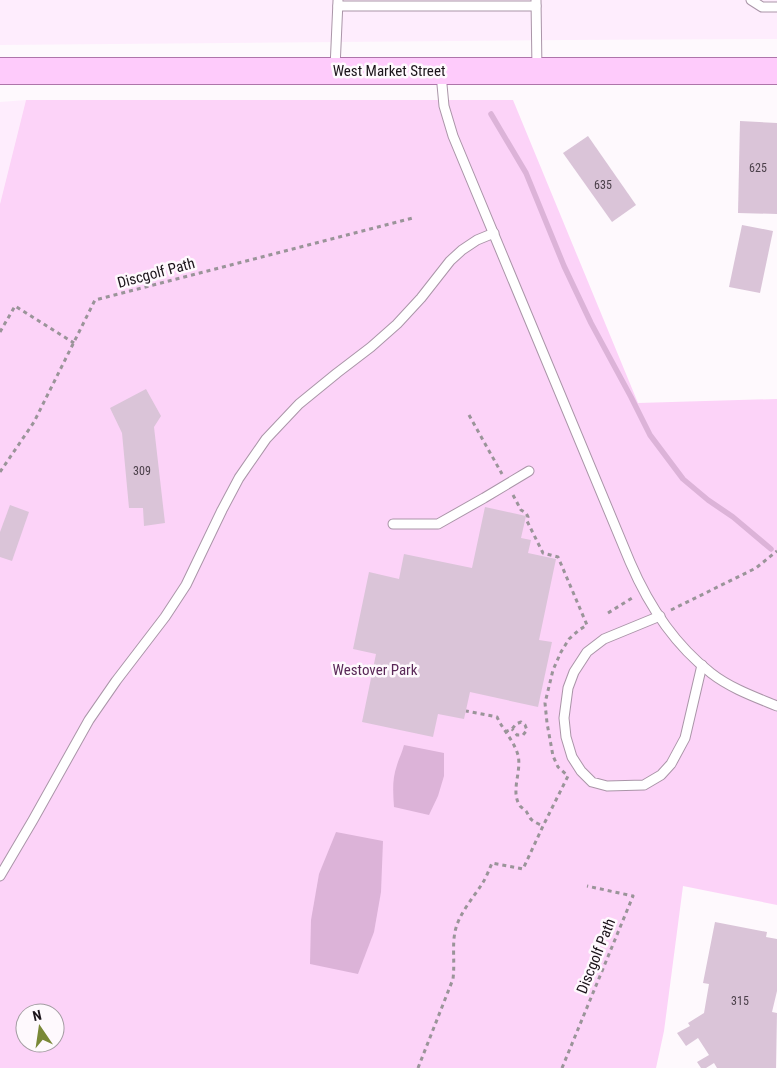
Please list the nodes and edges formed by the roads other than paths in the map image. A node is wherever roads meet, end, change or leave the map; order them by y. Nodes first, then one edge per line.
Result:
1 (751, 0) edge
2 (338, 3) edge
3 (536, 3) edge
4 (777, 7) edge
5 (0, 71) edge
6 (335, 71) junction
7 (537, 71) junction
8 (777, 71) edge
9 (441, 72) junction
10 (494, 233) junction
11 (529, 471) dead end
12 (393, 524) dead end
13 (660, 616) junction
14 (702, 665) junction
15 (777, 706) edge
16 (0, 876) edge

1 - 4 lane
2 - 3 lane
2 - 6 lane
3 - 7 lane
5 - 6 main road, West Market Street
6 - 9 main road, West Market Street
7 - 8 main road, West Market Street
7 - 9 main road, West Market Street
9 - 10 lane
10 - 13 lane
10 - 16 lane
11 - 12 lane
13 - 14 lane
13 - 14 lane
14 - 15 lane

